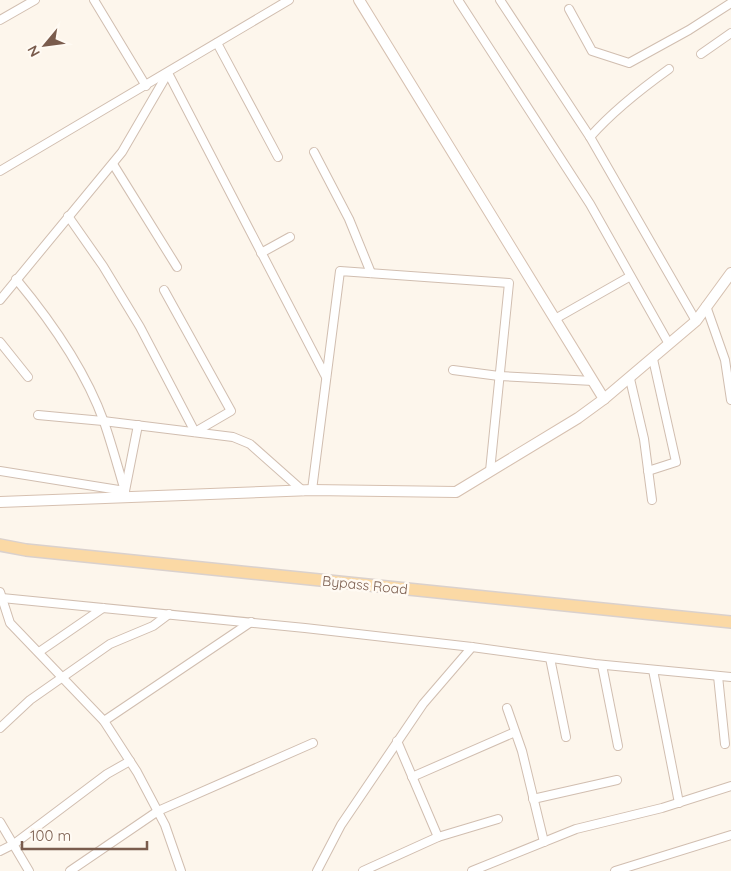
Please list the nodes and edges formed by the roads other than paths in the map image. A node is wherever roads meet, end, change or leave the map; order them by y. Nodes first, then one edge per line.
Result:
1 (35, 0) edge
2 (94, 0) edge
3 (289, 0) edge
4 (359, 0) edge
5 (458, 0) edge
6 (500, 0) edge
7 (731, 3) edge
8 (569, 9) dead end
9 (0, 20) edge
10 (731, 33) edge
11 (217, 43) junction
12 (701, 54) dead end
13 (669, 69) dead end
14 (168, 73) junction
15 (146, 86) junction
16 (590, 137) junction
17 (314, 152) dead end
18 (278, 157) dead end
19 (112, 164) junction
20 (0, 171) edge
21 (68, 216) junction
22 (290, 237) dead end
23 (262, 253) junction
24 (177, 268) dead end
25 (371, 273) junction
26 (731, 273) edge
27 (629, 277) junction
28 (16, 279) junction
29 (164, 290) dead end
30 (0, 300) edge
31 (706, 306) junction
32 (555, 319) junction
33 (696, 321) junction
34 (0, 342) edge
35 (669, 344) junction
36 (652, 359) junction
37 (453, 370) dead end
38 (28, 376) dead end
39 (499, 376) junction
40 (326, 378) junction
41 (630, 379) junction
42 (593, 381) junction
43 (604, 400) junction
44 (731, 400) edge
45 (38, 415) dead end
46 (103, 420) junction
47 (138, 425) junction
48 (195, 432) junction
49 (0, 471) edge
50 (648, 471) junction
51 (490, 472) junction
52 (308, 491) junction
53 (124, 494) junction
54 (652, 500) dead end
55 (0, 502) edge
56 (0, 545) edge
57 (1, 595) edge
58 (103, 608) junction
59 (169, 614) junction
60 (251, 622) junction
61 (731, 622) edge
62 (472, 647) junction
63 (39, 652) junction
64 (550, 658) junction
65 (602, 665) junction
66 (653, 670) junction
67 (718, 676) junction
68 (731, 677) edge
69 (64, 678) junction
70 (507, 708) dead end
71 (104, 721) junction
72 (0, 728) edge
73 (515, 732) junction
74 (566, 737) dead end
75 (398, 741) junction
76 (313, 743) dead end
77 (725, 744) dead end
78 (618, 746) dead end
79 (130, 761) junction
80 (412, 777) junction
81 (617, 780) dead end
82 (731, 786) edge
83 (533, 800) junction
84 (679, 803) junction
85 (158, 811) junction
86 (498, 819) dead end
87 (0, 822) edge
88 (731, 835) edge
89 (438, 837) junction
90 (544, 842) junction
91 (14, 844) junction
92 (0, 851) edge
93 (632, 868) edge
94 (29, 871) edge
95 (70, 871) edge
96 (180, 871) edge
97 (317, 871) edge
98 (364, 871) edge
99 (472, 871) edge
100 (615, 871) edge

1 - 9 street
2 - 15 street
3 - 11 street
4 - 32 street
5 - 27 street
6 - 16 street
7 - 8 street
10 - 12 street
11 - 14 street
11 - 18 street
13 - 16 street
14 - 15 street
14 - 19 street
14 - 23 street
15 - 20 street
16 - 33 street
17 - 25 street
19 - 21 street
19 - 24 street
21 - 28 street
21 - 48 street
22 - 23 street
23 - 40 street
25 - 39 street
25 - 40 street
26 - 31 street
27 - 32 street
27 - 35 street
28 - 30 street
28 - 46 street
29 - 48 street
31 - 33 street
31 - 44 street
32 - 42 street
33 - 35 street
34 - 38 street
35 - 36 street
36 - 41 street
36 - 50 street
37 - 39 street
39 - 42 street
39 - 51 street
40 - 52 street
41 - 43 street
41 - 50 street
42 - 43 street
43 - 51 street
45 - 46 street
46 - 47 street
46 - 53 street
47 - 48 street
47 - 53 street
48 - 52 street
49 - 53 street
50 - 54 street
51 - 52 street
52 - 53 street
53 - 55 street
56 - 61 main road, Bypass Road
57 - 58 street
57 - 63 street
58 - 59 street
58 - 63 street
59 - 60 street
59 - 69 street
60 - 62 street
60 - 71 street
62 - 64 street
62 - 75 street
63 - 69 street
64 - 65 street
64 - 74 street
65 - 66 street
65 - 78 street
66 - 67 street
66 - 84 street
67 - 68 street
67 - 77 street
69 - 71 street
69 - 72 street
70 - 73 street
71 - 79 street
73 - 80 street
73 - 83 street
75 - 80 street
75 - 97 street
76 - 85 street
79 - 85 street
79 - 91 street
80 - 89 street
81 - 83 street
82 - 84 street
83 - 90 street
84 - 90 street
85 - 95 street
85 - 96 street
86 - 89 street
87 - 91 street
88 - 93 street
89 - 98 street
90 - 99 street
91 - 92 street
91 - 94 street
93 - 100 street

